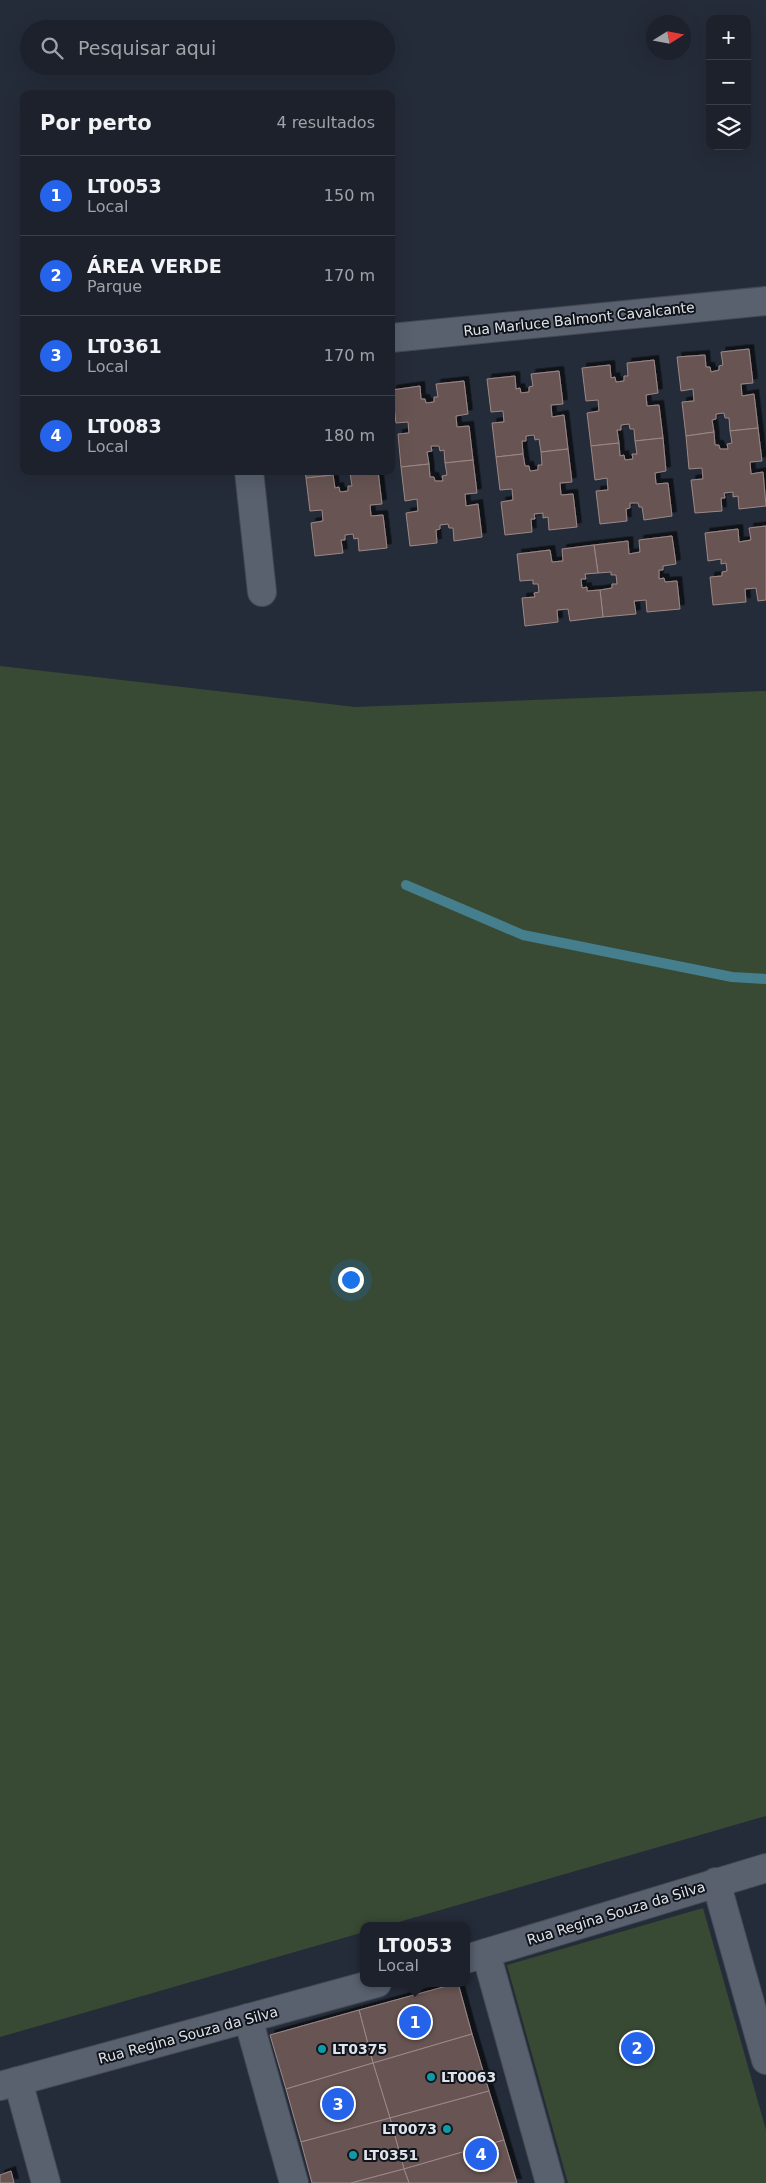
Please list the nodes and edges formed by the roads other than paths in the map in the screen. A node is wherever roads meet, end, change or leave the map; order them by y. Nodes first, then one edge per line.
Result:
1 (766, 301) edge
2 (395, 338) edge
3 (249, 475) edge
4 (262, 592) dead end
5 (766, 1868) edge
6 (716, 1882) junction
7 (476, 1956) edge
8 (362, 1987) edge
9 (248, 2018) junction
10 (766, 2060) edge
11 (9, 2084) edge
12 (46, 2183) edge
13 (294, 2183) edge
14 (550, 2183) edge

1 - 2 street, Rua Marluce Balmont Cavalcante
3 - 4 street
5 - 6 street, Rua Regina Souza da Silva
6 - 7 street, Rua Regina Souza da Silva
6 - 10 street
7 - 14 street
8 - 9 street, Rua Regina Souza da Silva
9 - 11 street, Rua Regina Souza da Silva
9 - 13 street
11 - 12 street

